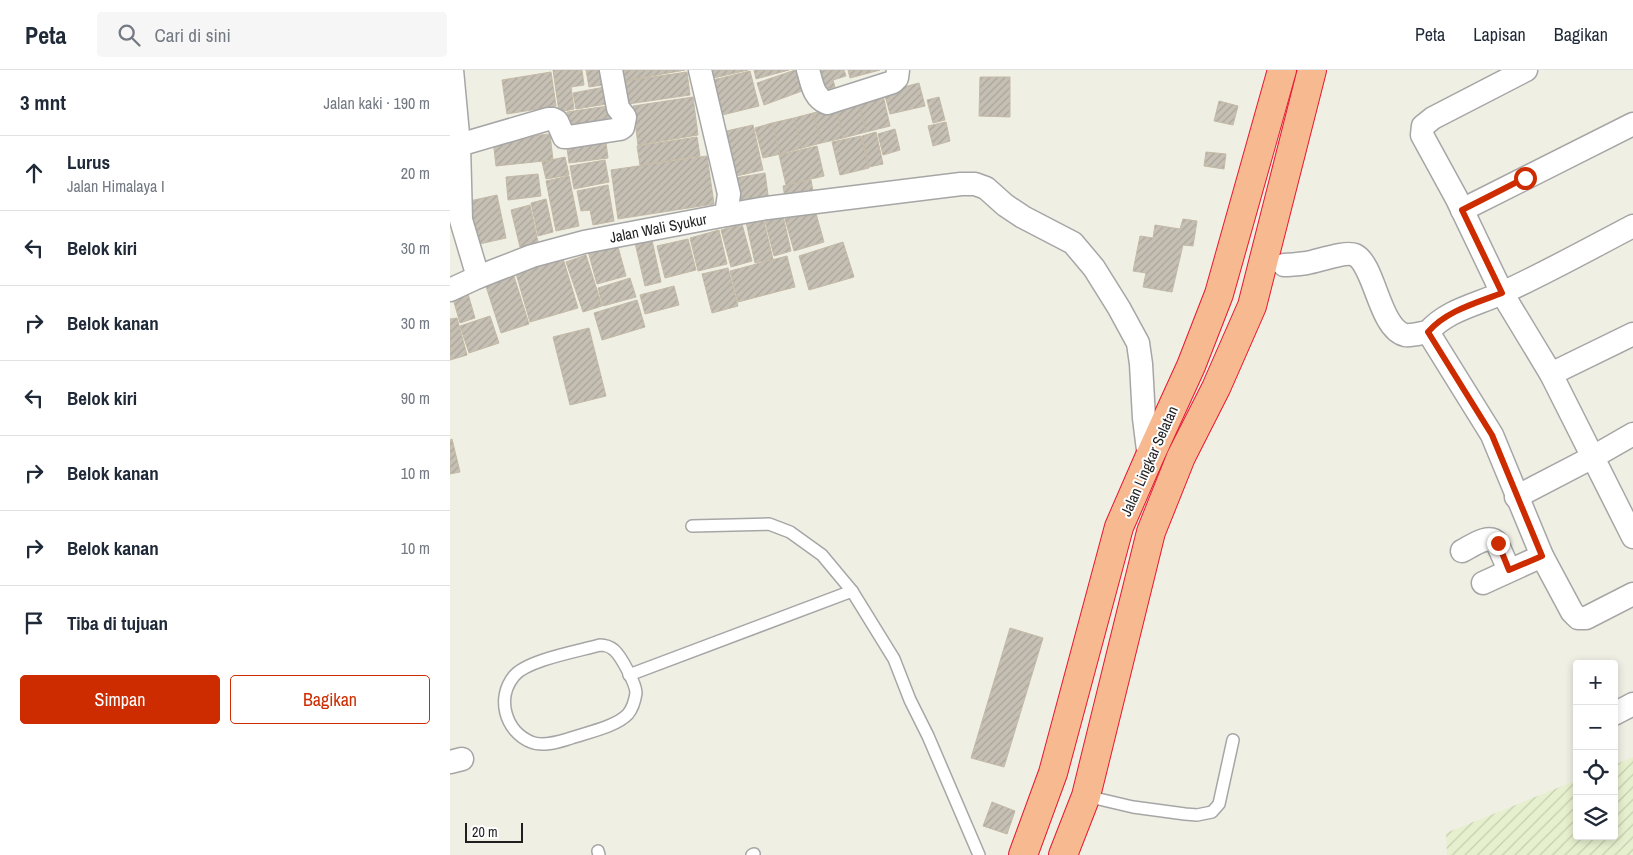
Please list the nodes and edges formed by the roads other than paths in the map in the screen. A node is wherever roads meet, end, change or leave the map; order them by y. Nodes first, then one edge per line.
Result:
1 (452, 70) edge
2 (611, 70) edge
3 (700, 70) edge
4 (808, 70) edge
5 (1282, 70) edge
6 (1526, 70) edge
7 (1311, 74) edge
8 (896, 76) edge
9 (1633, 124) edge
10 (459, 145) junction
11 (1462, 210) junction
12 (726, 215) junction
13 (1633, 226) edge
14 (1284, 265) dead end
15 (478, 277) junction
16 (450, 290) edge
17 (1502, 293) junction
18 (1428, 332) junction
19 (1633, 334) edge
20 (1551, 374) junction
21 (1633, 434) edge
22 (1154, 447) junction
23 (1593, 457) junction
24 (1516, 497) junction
25 (692, 526) dead end
26 (1633, 537) edge
27 (1462, 550) dead end
28 (1542, 556) junction
29 (1509, 570) junction
30 (1483, 584) dead end
31 (852, 591) junction
32 (1633, 594) edge
33 (630, 675) junction
34 (1633, 704) edge
35 (1618, 712) edge
36 (1233, 740) dead end
37 (1086, 796) junction
38 (979, 855) edge
39 (1023, 855) edge
40 (1063, 855) edge

1 - 10 street
2 - 10 street
3 - 12 street, Jalan Wali Syukur
4 - 8 street
5 - 7 highway
5 - 22 highway, Jalan Lingkar Selatan
6 - 11 street
7 - 37 highway, Jalan Lingkar Selatan
9 - 11 street
10 - 15 street
11 - 17 street
12 - 15 street, Jalan Wali Syukur
12 - 22 street
13 - 17 street
14 - 18 street
15 - 16 street, Jalan Wali Syukur
17 - 18 street
17 - 20 street
18 - 24 street
19 - 20 street
20 - 23 street
21 - 23 street
22 - 39 highway, Jalan Lingkar Selatan
23 - 24 street
23 - 26 street
24 - 28 street
25 - 31 lane
27 - 29 street
28 - 29 street
28 - 32 street
29 - 30 street
31 - 33 lane
31 - 38 lane
33 - 33 lane
34 - 35 street
36 - 37 lane
37 - 40 highway, Jalan Lingkar Selatan

